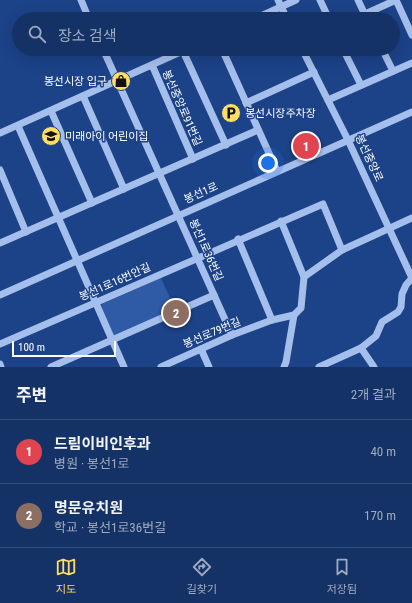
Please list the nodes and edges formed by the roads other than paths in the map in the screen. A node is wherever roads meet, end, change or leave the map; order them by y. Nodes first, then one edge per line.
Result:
1 (81, 0) edge
2 (296, 0) edge
3 (320, 0) edge
4 (358, 0) edge
5 (280, 3) edge
6 (86, 12) edge
7 (265, 12) edge
8 (326, 12) edge
9 (364, 12) edge
10 (375, 12) edge
11 (412, 34) edge
12 (106, 56) edge
13 (172, 56) edge
14 (188, 56) edge
15 (225, 56) edge
16 (306, 56) edge
17 (346, 56) edge
18 (386, 56) edge
19 (412, 63) edge
20 (152, 65) junction
21 (393, 71) junction
22 (314, 72) junction
23 (117, 81) junction
24 (361, 85) junction
25 (83, 96) junction
26 (328, 100) junction
27 (246, 103) junction
28 (51, 111) junction
29 (412, 112) edge
30 (18, 126) junction
31 (258, 130) junction
32 (0, 133) edge
33 (348, 140) junction
34 (226, 145) junction
35 (193, 159) junction
36 (0, 170) edge
37 (277, 171) junction
38 (159, 174) junction
39 (124, 189) junction
40 (92, 203) junction
41 (178, 215) junction
42 (58, 218) junction
43 (412, 218) edge
44 (281, 221) junction
45 (390, 228) junction
46 (24, 233) junction
47 (238, 240) junction
48 (0, 243) edge
49 (342, 250) junction
50 (197, 258) junction
51 (77, 260) junction
52 (304, 276) junction
53 (412, 278) edge
54 (0, 294) edge
55 (214, 295) junction
56 (96, 303) junction
57 (294, 315) junction
58 (272, 320) junction
59 (232, 335) junction
60 (112, 340) junction
61 (0, 344) edge
62 (361, 348) junction
63 (201, 349) junction
64 (0, 364) edge
65 (1, 367) edge
66 (51, 367) edge
67 (124, 367) edge
68 (161, 367) edge
69 (209, 367) edge
70 (284, 367) edge
71 (319, 367) edge
72 (374, 367) edge

1 - 6 street
2 - 5 street
3 - 8 street
4 - 9 street
5 - 7 street
10 - 11 street
12 - 23 street, 봉선1로36번길
13 - 20 street, 봉선중앙로91번길
14 - 34 street, 봉선중앙로91번길
15 - 27 street
16 - 22 street, 봉선중앙로
17 - 24 street
18 - 21 street
19 - 21 street
20 - 23 street, 봉선중앙로91번길
20 - 35 street, 봉선중앙로91번길
21 - 24 street
22 - 26 street, 봉선중앙로
22 - 27 street
23 - 25 street, 봉선중앙로91번길
23 - 38 street, 봉선1로36번길
24 - 26 street
25 - 28 street, 봉선중앙로91번길
25 - 39 street
26 - 33 street, 봉선중앙로
27 - 31 street
28 - 30 street, 봉선중앙로91번길
28 - 40 street
29 - 33 street, 봉선1로
30 - 32 street, 봉선중앙로91번길
30 - 42 street
31 - 34 street
31 - 37 street
33 - 37 street, 봉선1로
33 - 45 street, 봉선중앙로
34 - 35 street
35 - 38 street
36 - 46 street
37 - 41 street, 봉선1로
38 - 39 street
38 - 41 street, 봉선1로36번길
39 - 40 street
40 - 42 street
41 - 50 street, 봉선1로36번길
41 - 51 street, 봉선1로
42 - 46 street
42 - 51 street
43 - 45 street
44 - 47 street, 봉선1로16번안길
44 - 49 street, 봉선1로16번안길
44 - 52 street
45 - 49 street
45 - 53 street, 봉선중앙로
46 - 48 street
47 - 50 street, 봉선1로16번안길
47 - 58 street
49 - 52 street
50 - 55 street, 봉선1로36번길
50 - 56 street, 봉선1로16번안길
51 - 54 street, 봉선1로
51 - 56 street
52 - 57 street
53 - 62 street
55 - 59 street, 봉선1로36번길
55 - 60 street, 봉선1로36번길
56 - 60 street
56 - 61 street, 봉선1로16번안길
57 - 58 street, 봉선로79번길
57 - 70 street
58 - 59 street, 봉선로79번길
59 - 63 street, 봉선로79번길
60 - 66 street, 봉선1로36번길
60 - 67 street
62 - 71 street
62 - 72 street
63 - 68 street, 봉선로79번길
63 - 69 street
64 - 65 street

